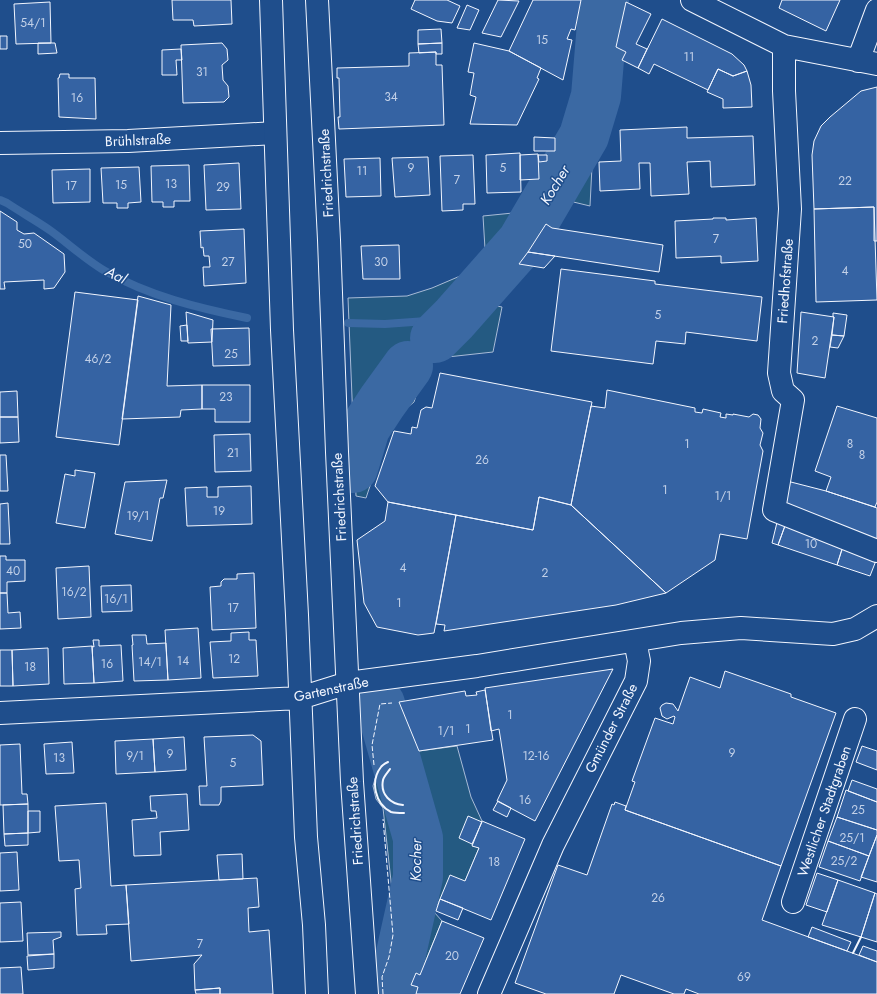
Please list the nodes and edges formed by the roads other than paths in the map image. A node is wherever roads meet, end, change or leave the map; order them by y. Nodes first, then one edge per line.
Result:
1 (271, 0) edge
2 (317, 0) edge
3 (692, 0) edge
4 (877, 10) edge
5 (784, 46) junction
6 (868, 62) edge
7 (275, 133) junction
8 (0, 143) edge
9 (877, 551) edge
10 (877, 616) edge
11 (635, 641) junction
12 (348, 683) junction
13 (300, 698) junction
14 (0, 713) edge
15 (855, 719) dead end
16 (793, 902) dead end
17 (317, 994) edge
18 (367, 994) edge
19 (489, 994) edge

1 - 7 street
2 - 12 street, Friedrichstraße
3 - 5 street
4 - 6 street
5 - 6 street
5 - 9 street, Friedhofstraße
7 - 8 street, Brühlstraße
7 - 13 street
10 - 11 street
11 - 12 street, Gartenstraße
11 - 19 street, Gmünder Straße
12 - 13 street, Gartenstraße
12 - 18 street, Friedrichstraße
13 - 14 street, Gartenstraße
13 - 17 street
15 - 16 street, Westlicher Stadtgraben

